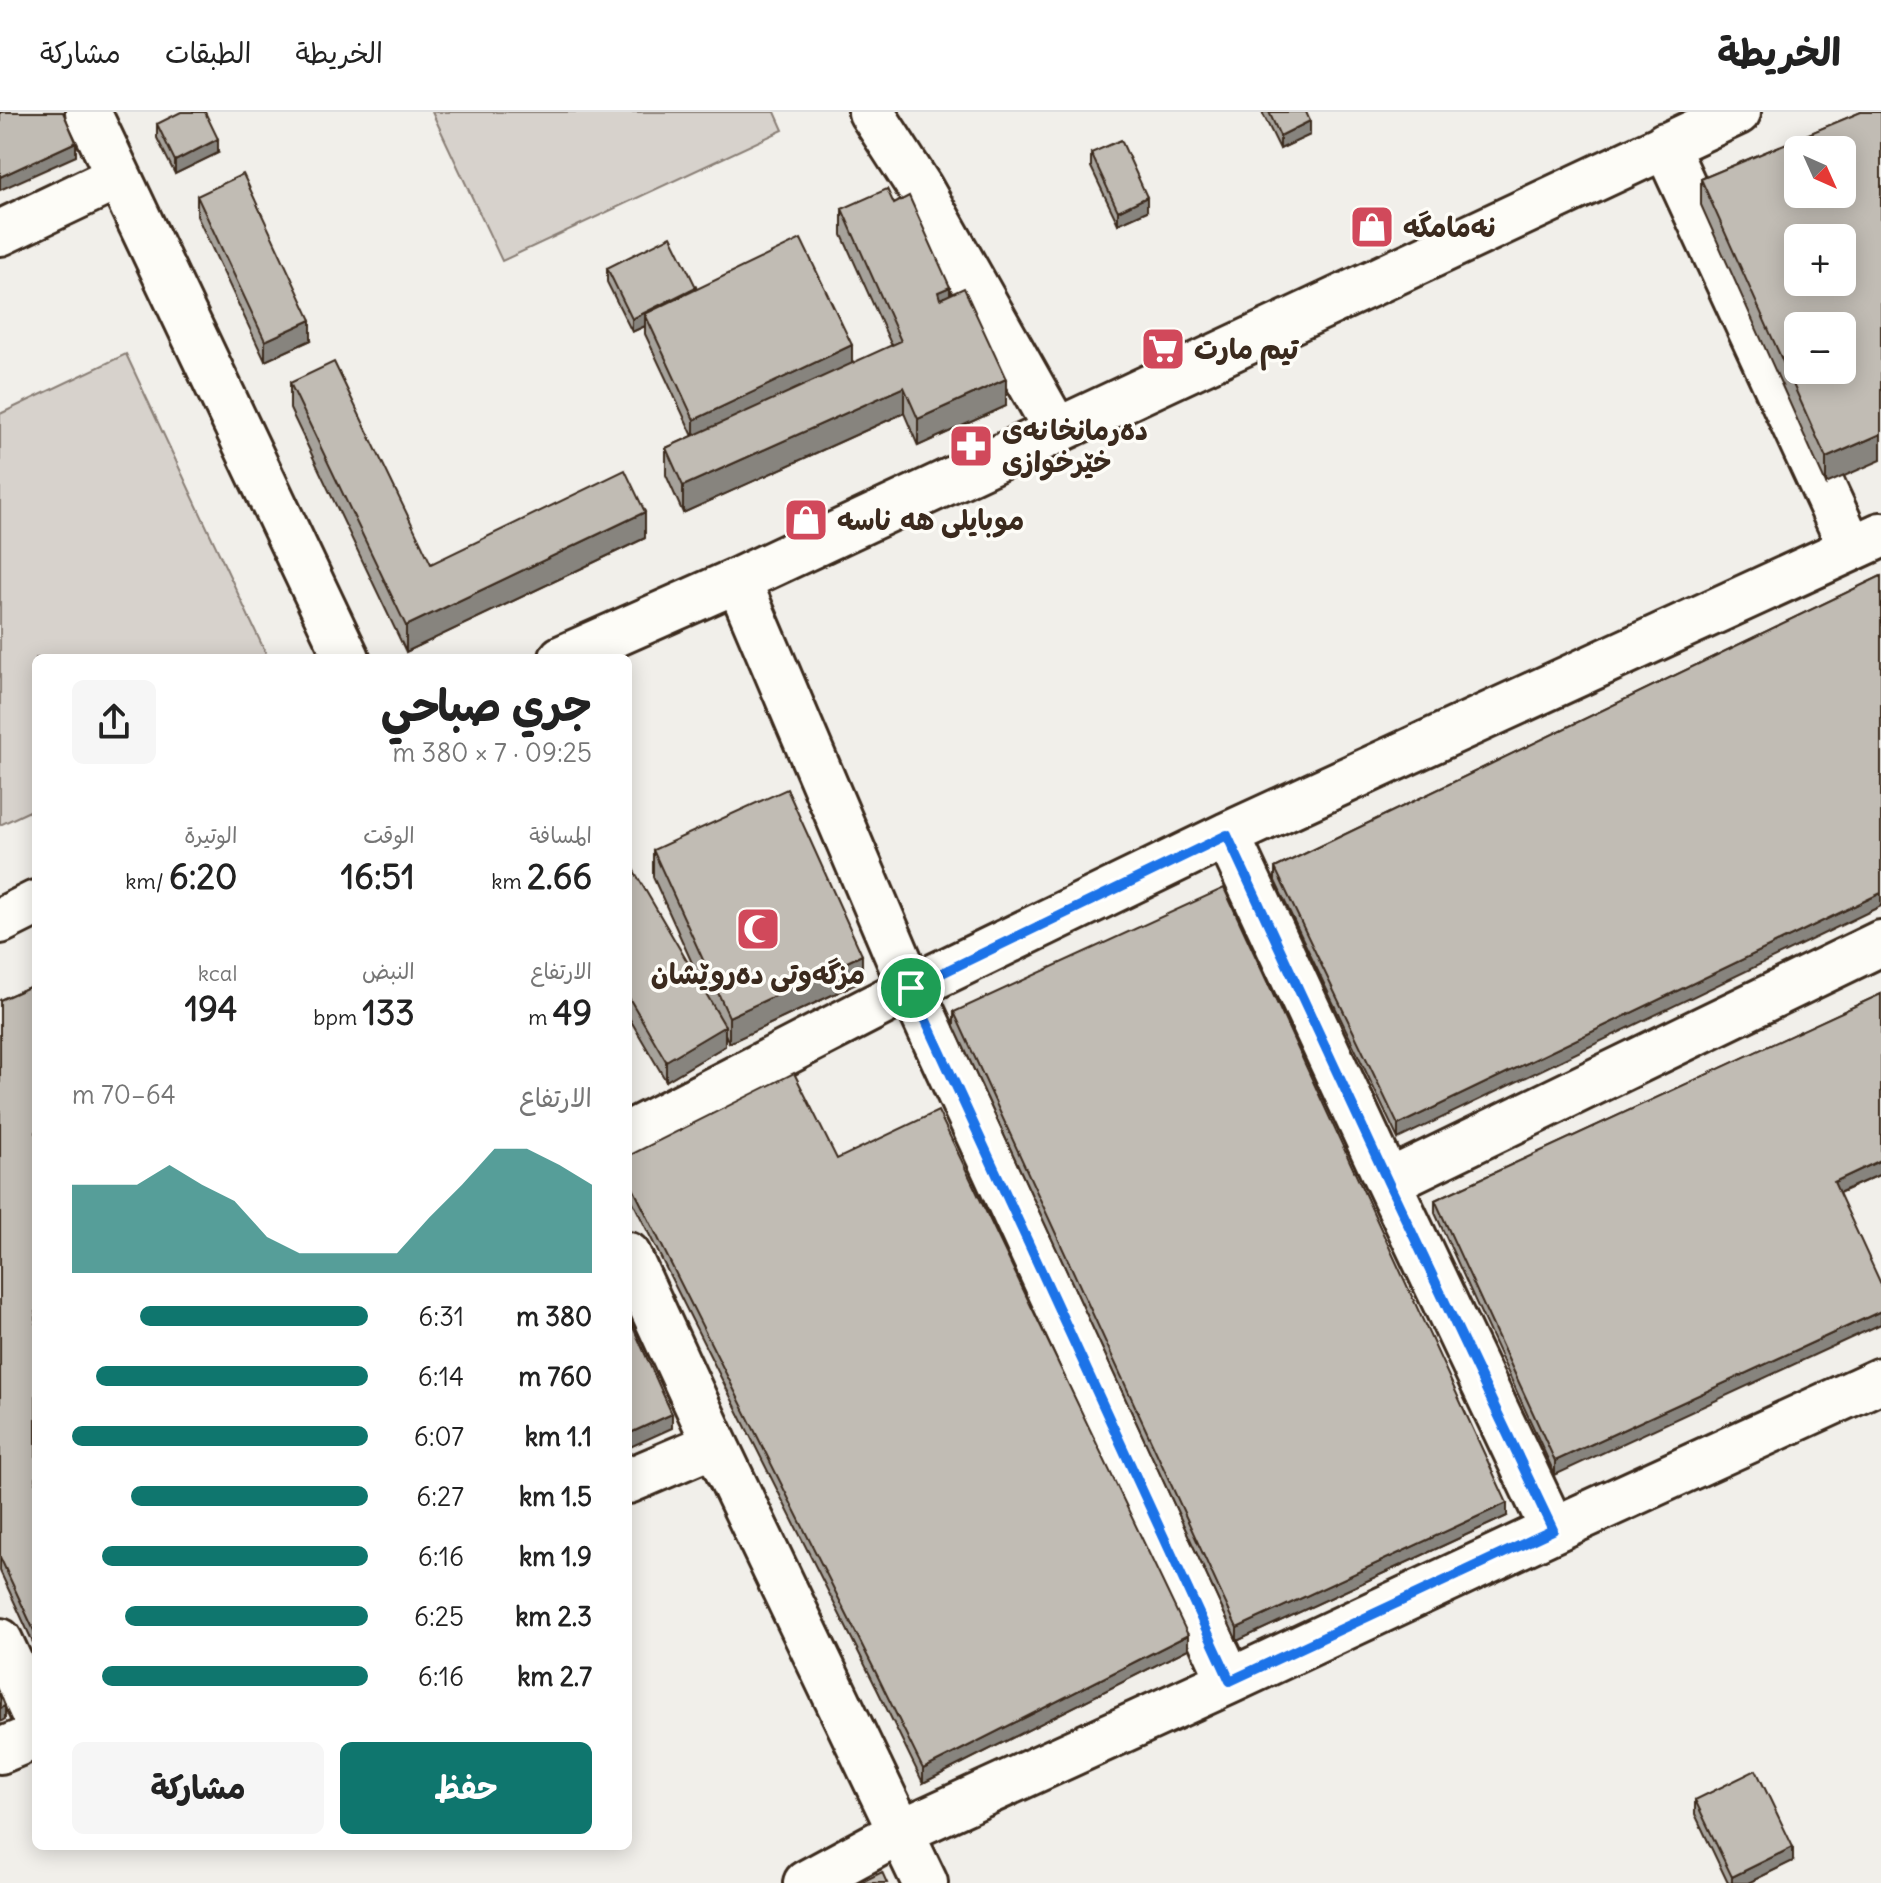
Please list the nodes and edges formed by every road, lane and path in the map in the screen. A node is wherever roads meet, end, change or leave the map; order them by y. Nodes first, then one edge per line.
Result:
1 (88, 112) edge
2 (871, 112) edge
3 (1700, 124) edge
4 (118, 177) junction
5 (0, 233) edge
6 (1057, 431) junction
7 (1866, 542) edge
8 (738, 580) junction
9 (345, 654) edge
10 (571, 654) edge
11 (1227, 835) junction
12 (32, 905) edge
13 (0, 921) edge
14 (1881, 943) edge
15 (911, 988) junction
16 (632, 1132) edge
17 (1388, 1182) junction
18 (632, 1264) edge
19 (1881, 1380) edge
20 (715, 1444) junction
21 (632, 1479) edge
22 (1553, 1530) junction
23 (0, 1641) edge
24 (1230, 1681) junction
25 (32, 1710) edge
26 (32, 1738) edge
27 (0, 1751) edge
28 (900, 1832) junction
29 (806, 1883) edge
30 (925, 1883) edge

1 - 4 street
2 - 6 street
3 - 6 street
3 - 7 street
4 - 5 street
4 - 9 street
6 - 8 street
7 - 11 street
8 - 10 street
8 - 15 street
11 - 15 street
11 - 17 street
12 - 13 street
14 - 17 street
15 - 16 street
15 - 24 street
17 - 22 street
18 - 20 street
19 - 22 street
20 - 21 street
20 - 28 street
22 - 24 street
23 - 25 street
24 - 28 street
26 - 27 street
28 - 29 street
28 - 30 street

